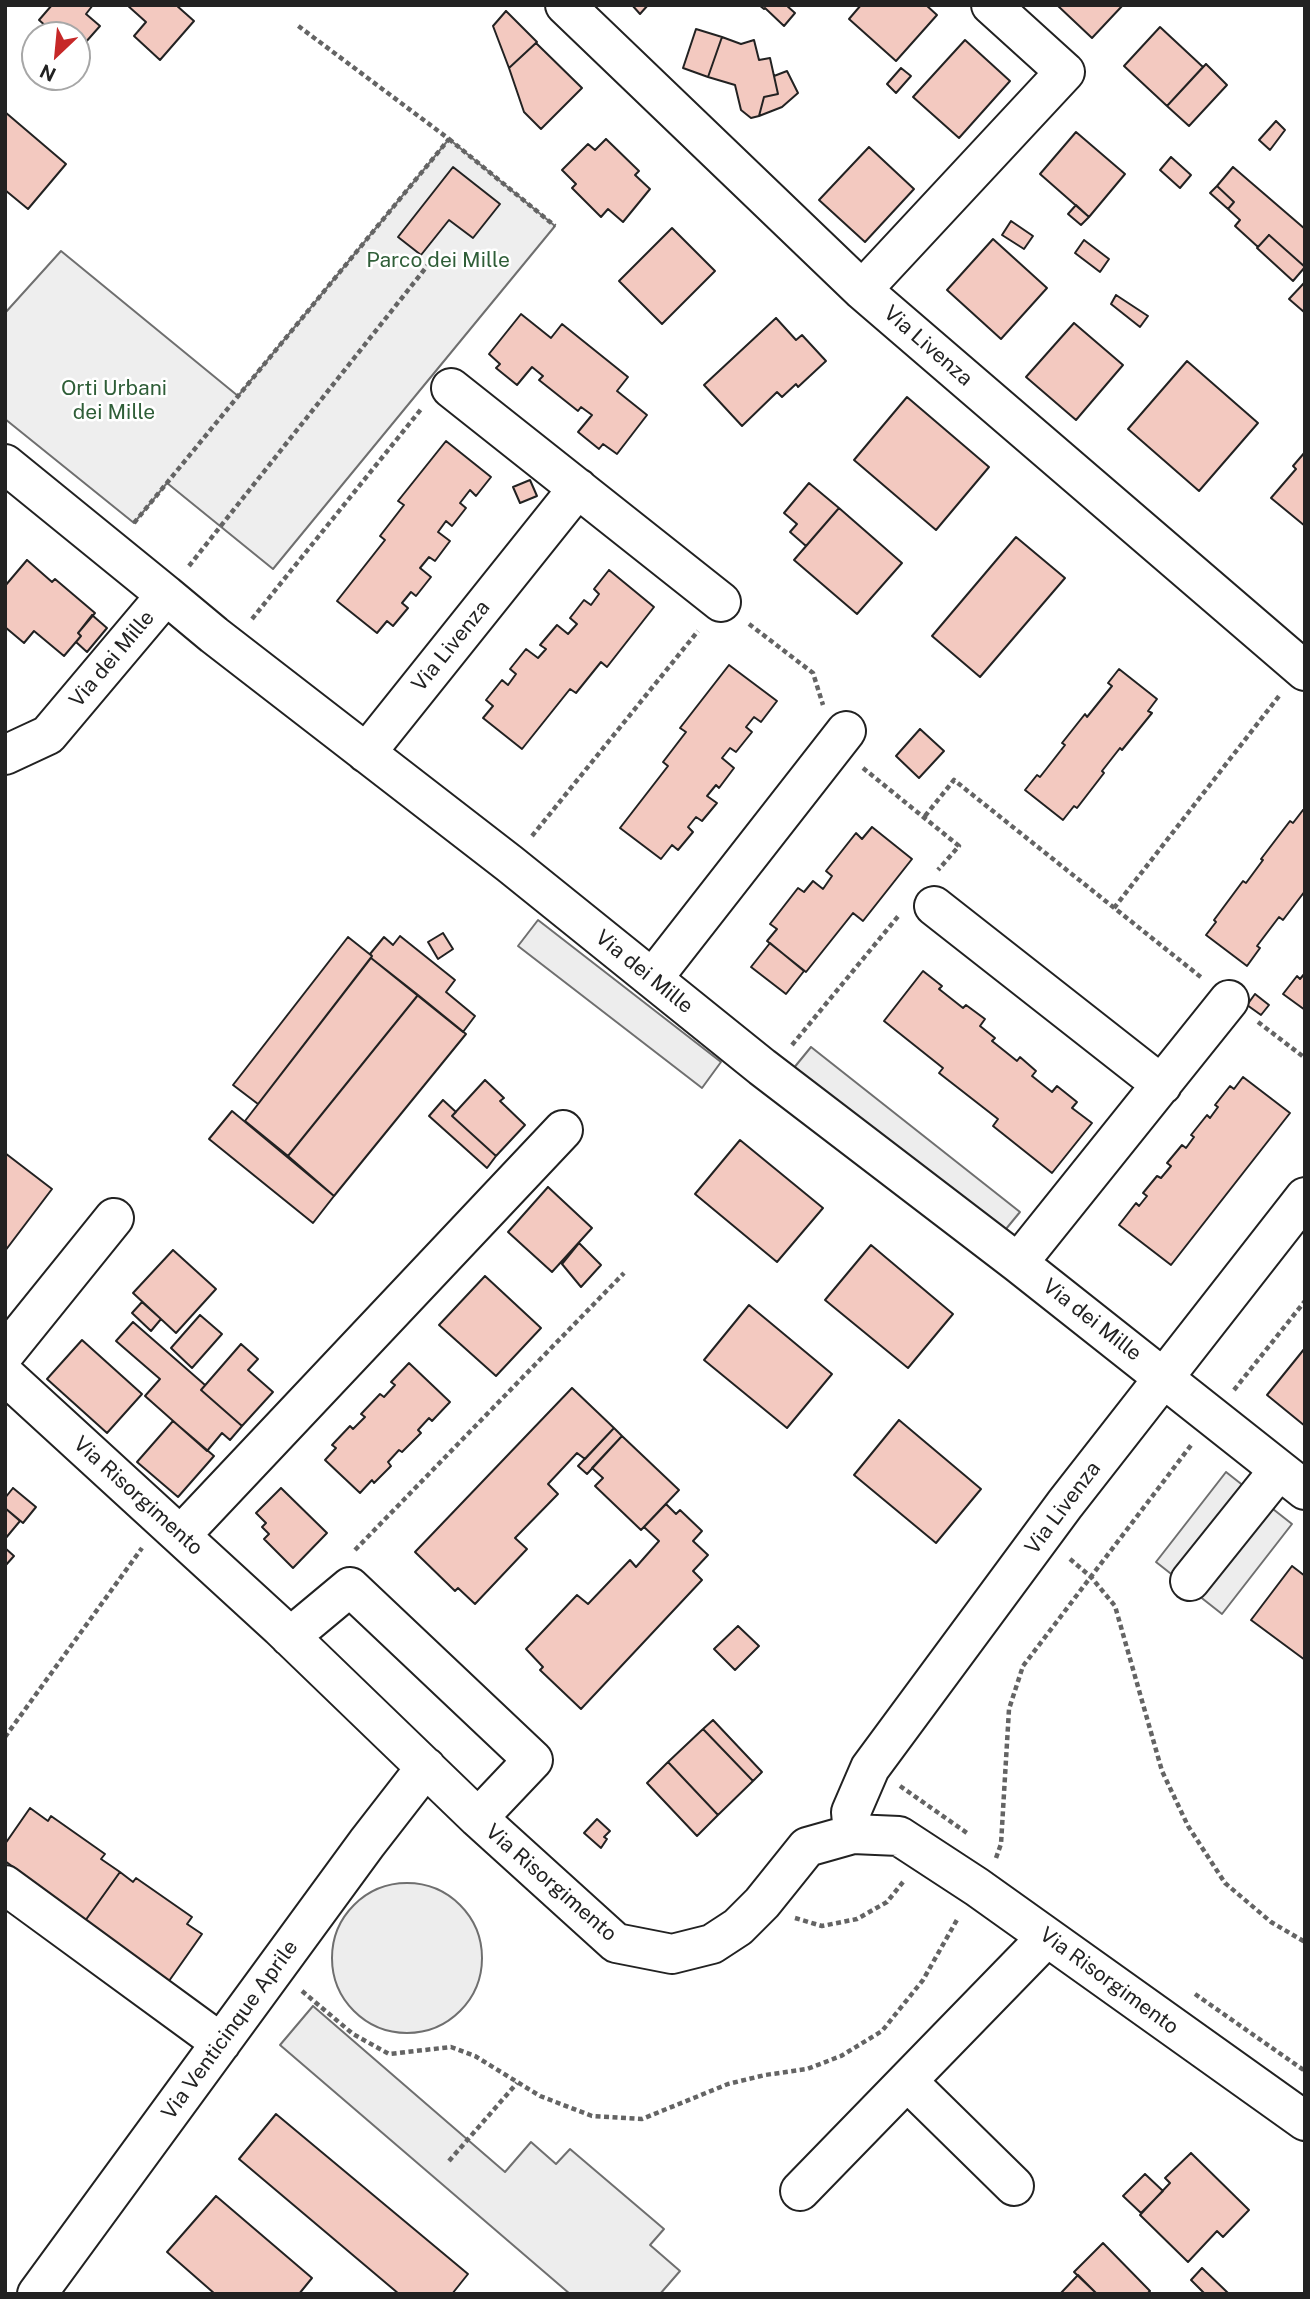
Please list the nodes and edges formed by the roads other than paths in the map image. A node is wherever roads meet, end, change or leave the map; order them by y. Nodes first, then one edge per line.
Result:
1 (565, 5) edge
2 (992, 5) edge
3 (862, 290) junction
4 (451, 388) road end
5 (5, 464) edge
6 (578, 488) junction
7 (166, 595) junction
8 (721, 602) road end
9 (1303, 669) edge
10 (840, 739) road end
11 (366, 753) junction
12 (5, 755) edge
13 (924, 897) road end
14 (653, 978) junction
15 (1230, 1000) road end
16 (1162, 1085) junction
17 (563, 1130) dead end
18 (1305, 1197) edge
19 (114, 1218) dead end
20 (1018, 1263) junction
21 (5, 1353) edge
22 (6, 1376) edge
23 (1164, 1377) junction
24 (1292, 1480) edge
25 (165, 1538) junction
26 (1190, 1581) dead end
27 (290, 1637) junction
28 (426, 1767) junction
29 (478, 1818) junction
30 (853, 1834) junction
31 (5, 1885) edge
32 (1047, 1937) junction
33 (221, 2043) junction
34 (906, 2081) junction
35 (1305, 2121) edge
36 (1014, 2186) dead end
37 (800, 2190) dead end
38 (37, 2294) edge

1 - 3 street, Via Livenza
2 - 3 street
3 - 9 street, Via Livenza
4 - 6 street
5 - 7 street
6 - 8 street
6 - 11 street, Via Livenza
7 - 11 street, Via dei Mille
7 - 12 street, Via dei Mille
10 - 14 street
11 - 14 street, Via dei Mille
13 - 16 street
14 - 20 street, Via dei Mille
15 - 16 street
16 - 20 street
17 - 25 street
18 - 23 street, Via Livenza
19 - 21 street
20 - 23 street, Via dei Mille
22 - 25 street, Via Risorgimento
23 - 24 street, Via dei Mille
23 - 30 street, Via Livenza
24 - 26 street
25 - 27 street, Via Risorgimento
27 - 28 street, Via Risorgimento
27 - 29 street
28 - 29 street, Via Risorgimento
28 - 33 street, Via Venticinque Aprile
29 - 30 street, Via Risorgimento
30 - 32 street, Via Risorgimento
31 - 33 street
32 - 34 street
32 - 35 street, Via Risorgimento
33 - 38 street, Via Venticinque Aprile
34 - 36 street
34 - 37 street

